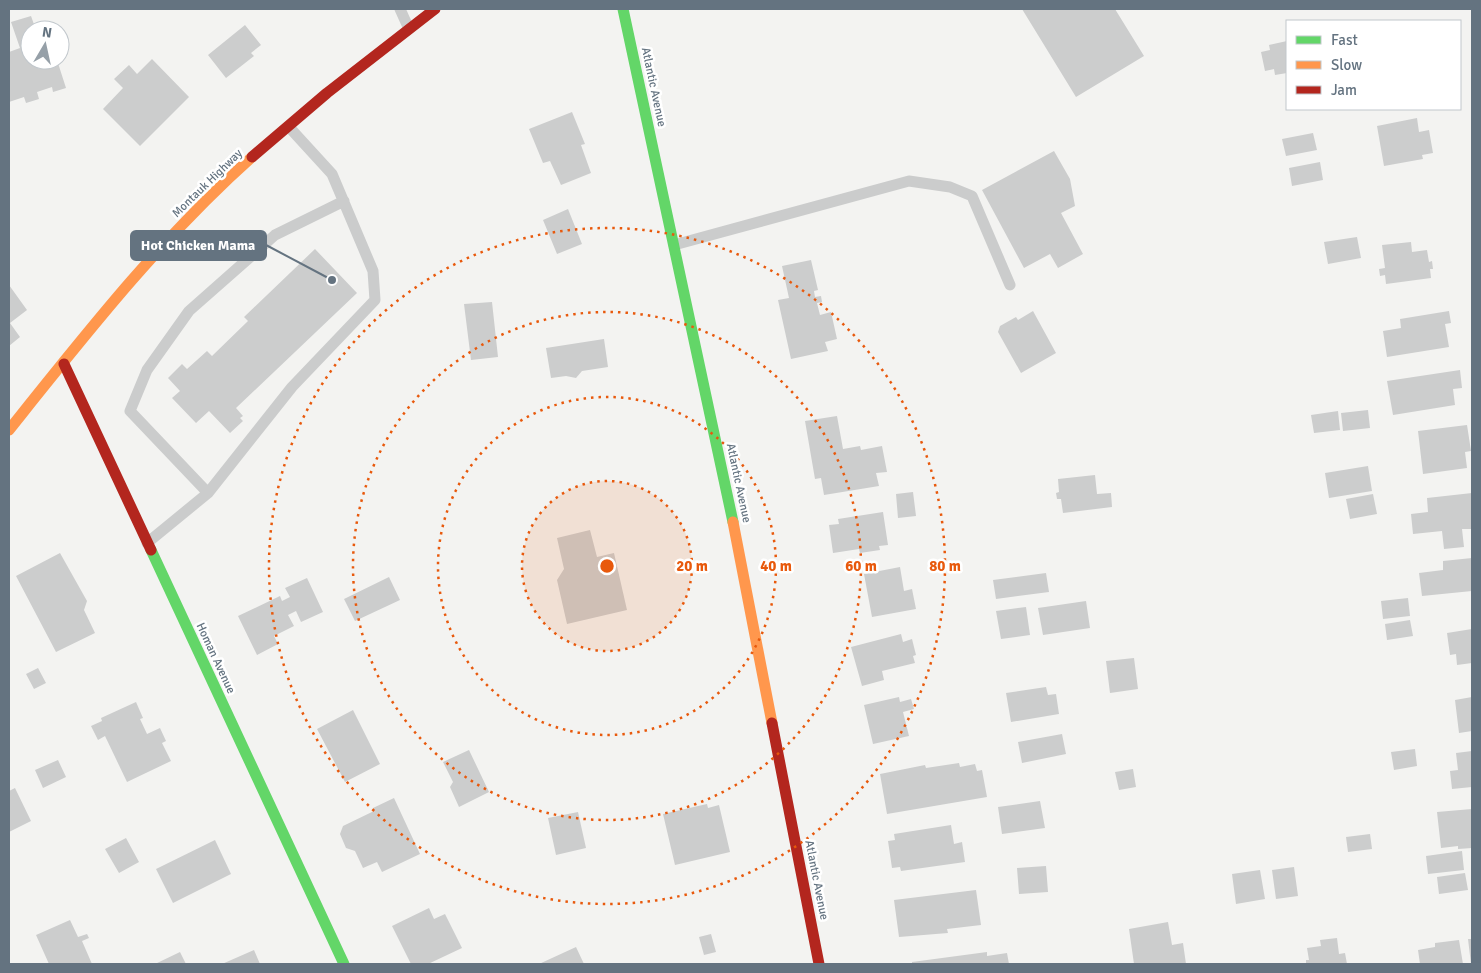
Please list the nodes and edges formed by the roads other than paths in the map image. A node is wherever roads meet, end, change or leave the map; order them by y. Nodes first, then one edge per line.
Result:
1 (400, 9) edge
2 (434, 9) edge
3 (623, 9) edge
4 (409, 29) junction
5 (289, 127) junction
6 (344, 201) junction
7 (674, 245) junction
8 (1010, 285) dead end
9 (64, 364) junction
10 (9, 430) edge
11 (208, 493) junction
12 (147, 543) junction
13 (344, 964) edge
14 (819, 964) edge

1 - 4 lane
2 - 4 street, Montauk Highway
3 - 7 street, Atlantic Avenue
4 - 5 street, Montauk Highway
5 - 6 lane
5 - 9 street, Montauk Highway
6 - 11 lane
6 - 11 lane
7 - 8 lane
7 - 14 street, Atlantic Avenue
9 - 10 street, Montauk Highway
9 - 12 street, Homan Avenue
11 - 12 lane
12 - 13 street, Homan Avenue

